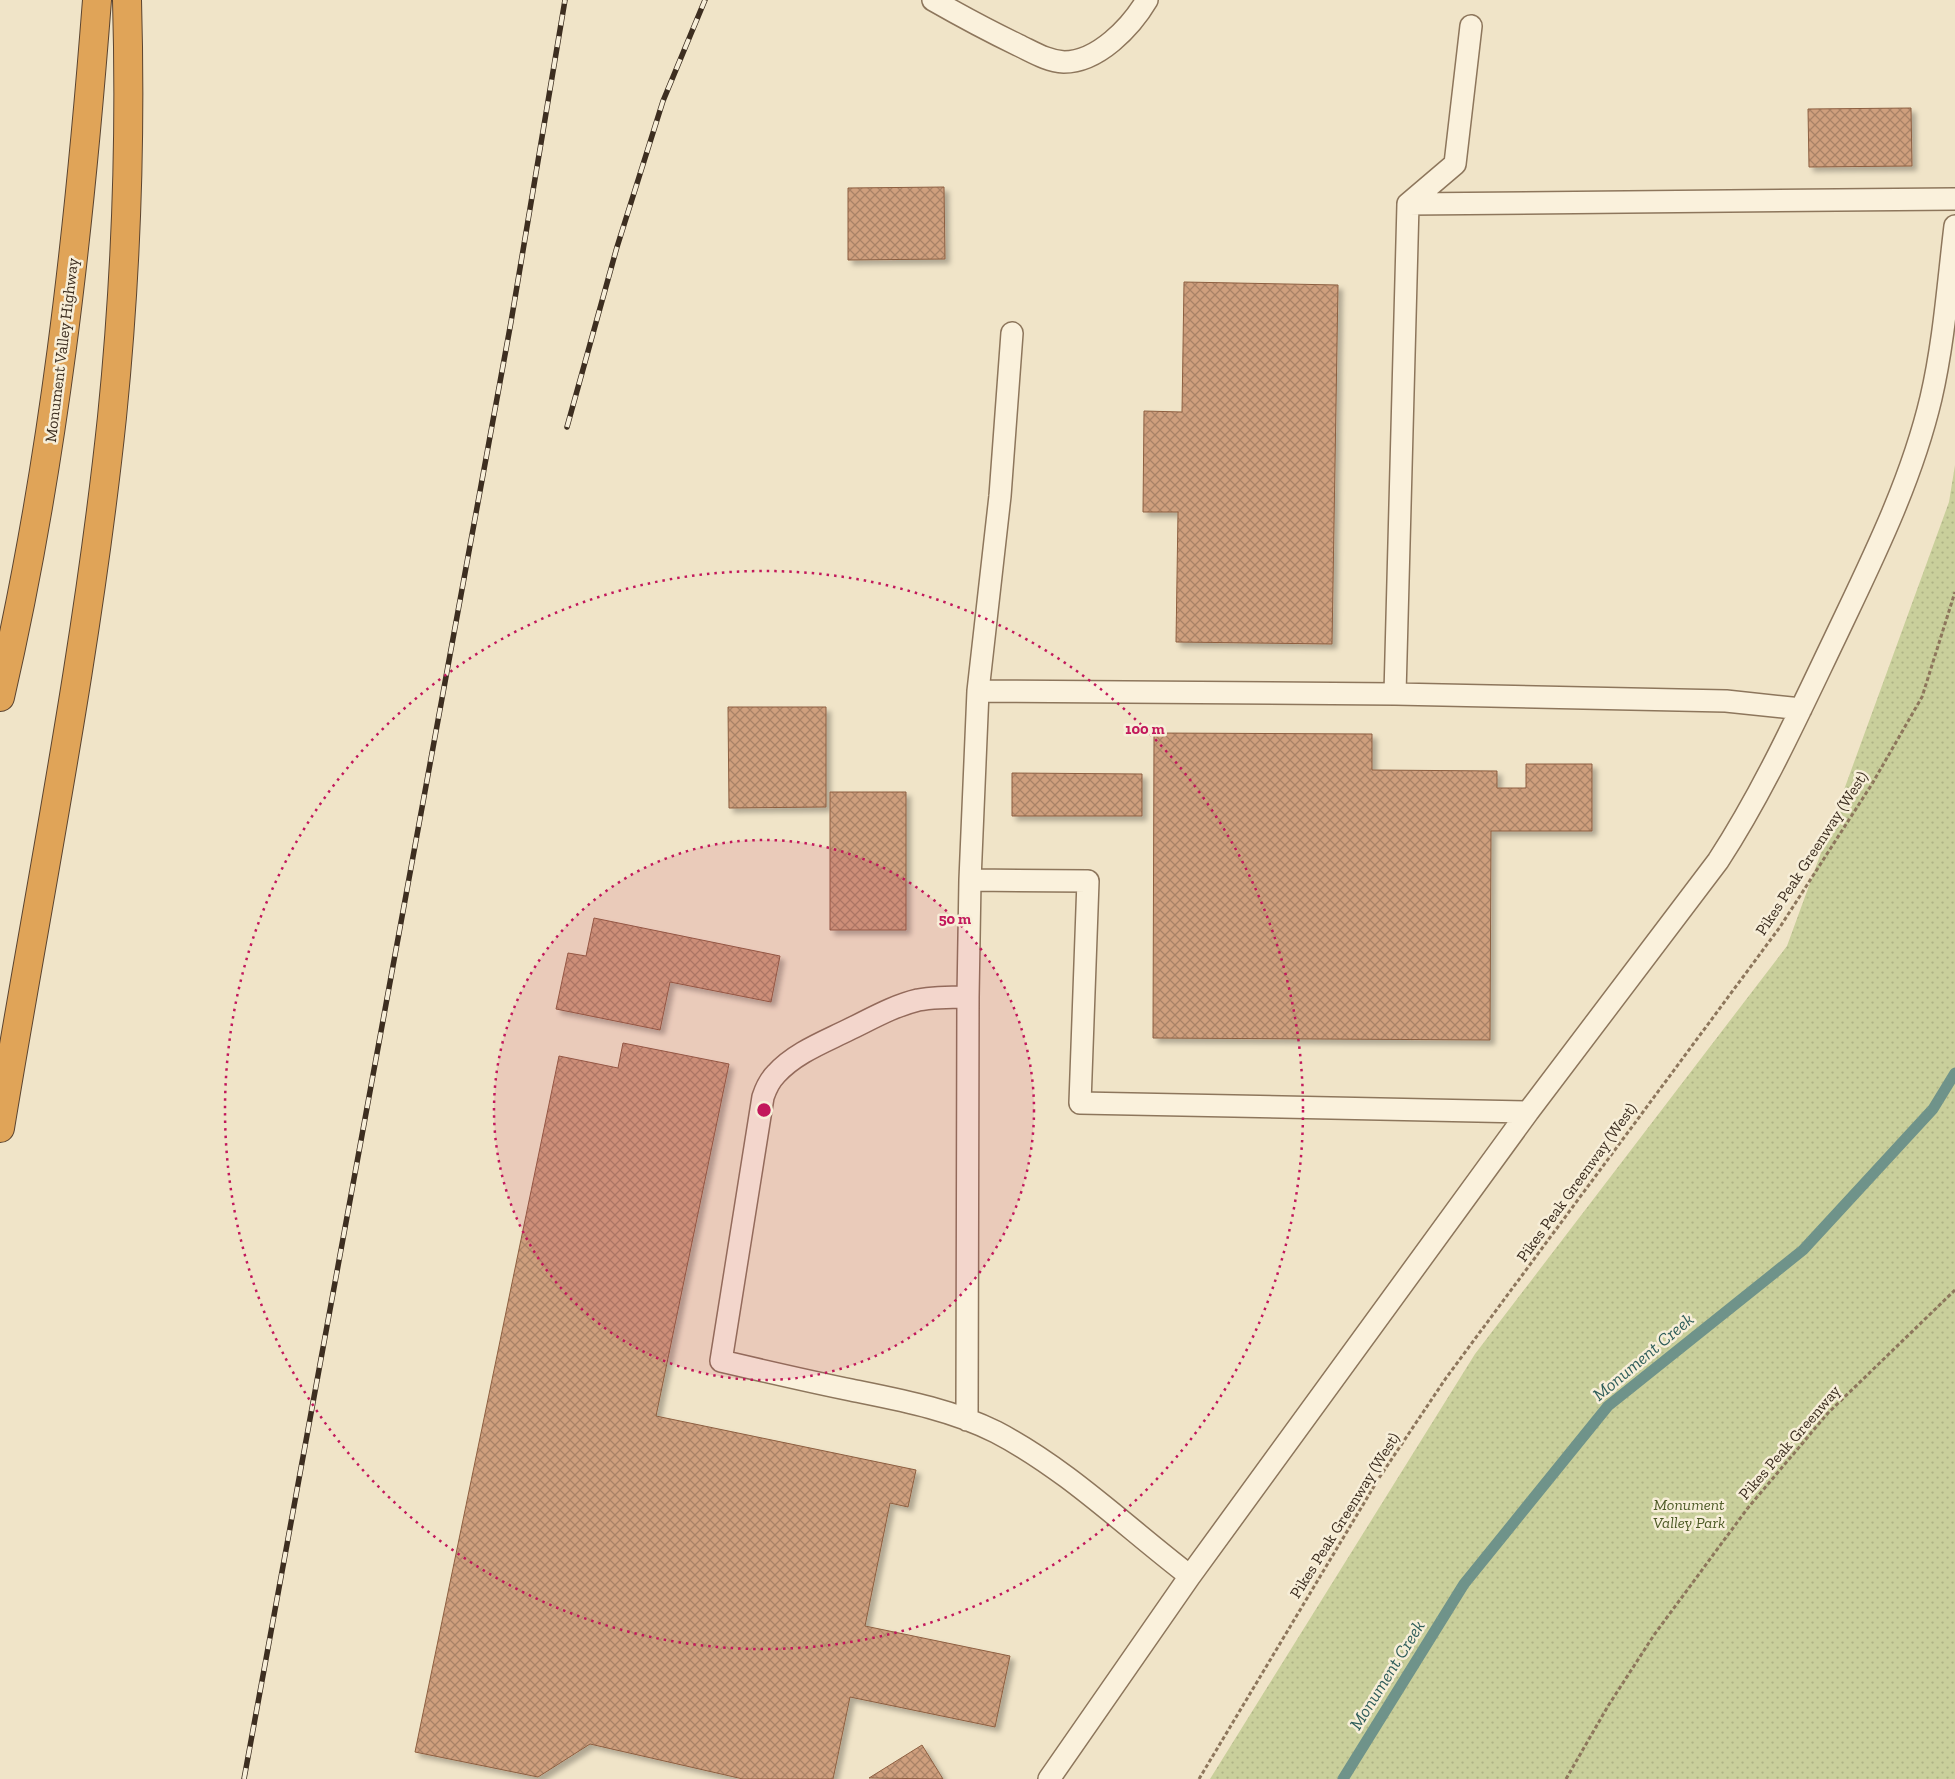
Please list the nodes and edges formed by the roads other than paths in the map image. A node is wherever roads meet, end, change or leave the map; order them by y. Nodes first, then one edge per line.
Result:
1 (97, 0) edge
2 (127, 0) edge
3 (933, 0) edge
4 (1147, 0) edge
5 (1471, 26) dead end
6 (1955, 199) edge
7 (1408, 204) junction
8 (1955, 226) edge
9 (1012, 333) dead end
10 (978, 691) junction
11 (1395, 694) junction
12 (0, 697) edge
13 (1801, 709) junction
14 (970, 880) junction
15 (968, 997) junction
16 (1528, 1112) junction
17 (0, 1128) edge
18 (968, 1420) junction
19 (1190, 1576) junction
20 (1049, 1779) edge

1 - 12 highway, Monument Valley Highway
2 - 17 highway
3 - 4 lane
5 - 7 lane
6 - 7 lane
7 - 11 lane
8 - 13 lane
9 - 10 lane
10 - 11 lane
10 - 14 lane
11 - 13 lane
13 - 16 lane
14 - 15 lane
14 - 16 lane
15 - 18 lane
15 - 18 lane
16 - 19 lane
18 - 19 lane
19 - 20 lane

